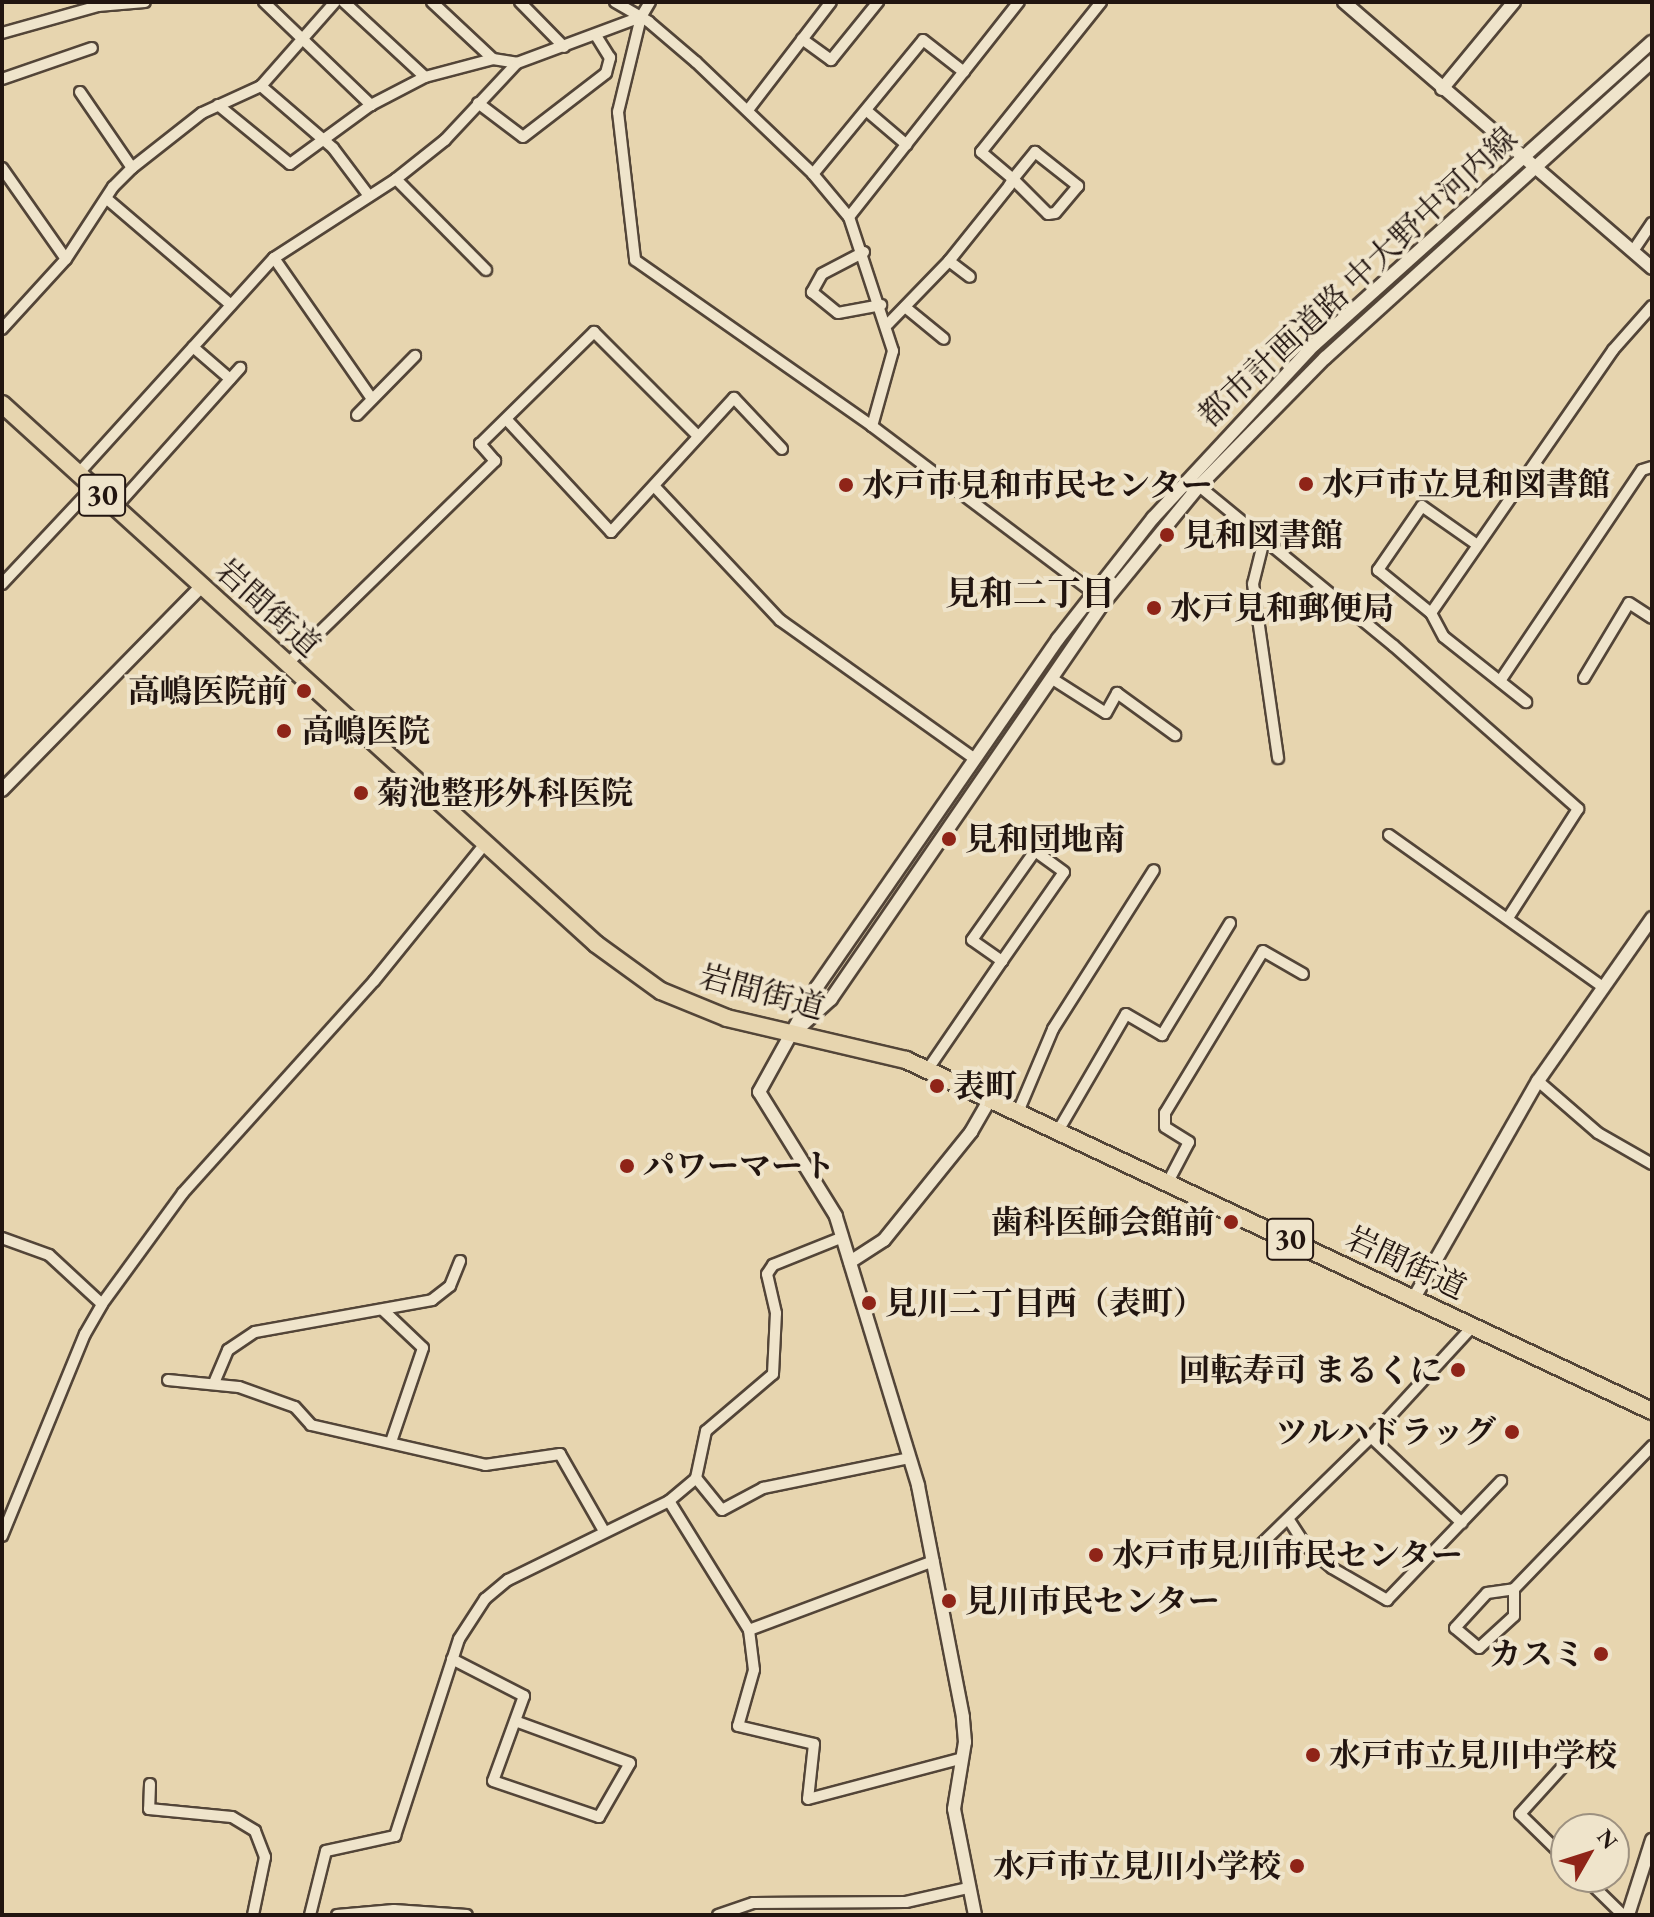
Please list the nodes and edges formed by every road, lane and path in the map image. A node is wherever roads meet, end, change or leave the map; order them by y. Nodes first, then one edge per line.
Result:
1 (145, 2) edge
2 (264, 2) edge
3 (335, 2) edge
4 (344, 2) edge
5 (432, 2) edge
6 (520, 2) edge
7 (615, 2) edge
8 (650, 2) edge
9 (831, 2) edge
10 (878, 2) edge
11 (1019, 2) edge
12 (1101, 2) edge
13 (1344, 2) edge
14 (1514, 2) edge
15 (98, 4) edge
16 (641, 17) junction
17 (2, 33) edge
18 (596, 36) junction
19 (802, 39) junction
20 (301, 42) junction
21 (1652, 42) edge
22 (564, 47) junction
23 (92, 48) dead end
24 (493, 59) junction
25 (1652, 61) edge
26 (517, 63) junction
27 (964, 72) junction
28 (425, 77) junction
29 (2, 79) edge
30 (261, 86) junction
31 (1442, 89) junction
32 (80, 92) dead end
33 (478, 103) junction
34 (218, 105) junction
35 (371, 105) junction
36 (748, 110) junction
37 (867, 111) junction
38 (324, 141) junction
39 (907, 145) junction
40 (1522, 159) junction
41 (2, 168) edge
42 (132, 168) junction
43 (1534, 168) junction
44 (813, 174) junction
45 (396, 179) junction
46 (1013, 179) junction
47 (369, 196) junction
48 (107, 199) junction
49 (849, 217) junction
50 (1652, 223) edge
51 (1633, 251) junction
52 (864, 252) junction
53 (274, 258) junction
54 (66, 259) junction
55 (949, 261) junction
56 (1652, 268) edge
57 (486, 270) dead end
58 (970, 277) dead end
59 (231, 305) junction
60 (881, 305) junction
61 (1652, 306) edge
62 (905, 307) junction
63 (888, 324) junction
64 (2, 329) edge
65 (944, 339) dead end
66 (193, 347) junction
67 (415, 356) dead end
68 (240, 368) dead end
69 (230, 379) junction
70 (372, 399) junction
71 (2, 404) edge
72 (357, 415) dead end
73 (507, 420) junction
74 (872, 426) junction
75 (698, 436) junction
76 (782, 449) dead end
77 (1652, 467) edge
78 (78, 474) junction
79 (1199, 486) junction
80 (93, 487) junction
81 (655, 487) junction
82 (115, 508) junction
83 (1264, 540) junction
84 (1476, 544) junction
85 (2, 584) edge
86 (202, 586) junction
87 (1093, 592) junction
88 (1105, 601) junction
89 (1431, 613) junction
90 (1652, 618) edge
91 (287, 664) junction
92 (1051, 678) junction
93 (1584, 678) dead end
94 (1500, 681) junction
95 (1526, 702) dead end
96 (1175, 735) dead end
97 (1278, 758) dead end
98 (975, 759) junction
99 (2, 790) edge
100 (1389, 835) dead end
101 (485, 844) junction
102 (1154, 870) dead end
103 (1508, 918) junction
104 (1652, 918) edge
105 (1230, 923) dead end
106 (1002, 961) junction
107 (1303, 974) dead end
108 (1603, 987) junction
109 (793, 1033) junction
110 (928, 1069) junction
111 (1538, 1081) junction
112 (990, 1099) junction
113 (1018, 1112) junction
114 (1058, 1131) junction
115 (1652, 1164) edge
116 (1168, 1182) junction
117 (843, 1237) junction
118 (2, 1238) edge
119 (460, 1261) dead end
120 (850, 1262) junction
121 (1414, 1298) junction
122 (102, 1304) junction
123 (383, 1310) junction
124 (1473, 1326) junction
125 (168, 1380) dead end
126 (214, 1383) junction
127 (1652, 1411) edge
128 (1371, 1437) junction
129 (391, 1442) junction
130 (1652, 1446) edge
131 (909, 1458) junction
132 (696, 1478) junction
133 (1501, 1481) dead end
134 (669, 1501) junction
135 (5, 1518) edge
136 (1289, 1520) junction
137 (1462, 1523) junction
138 (604, 1531) junction
139 (2, 1536) edge
140 (934, 1561) junction
141 (1241, 1564) dead end
142 (1514, 1589) junction
143 (749, 1630) junction
144 (452, 1659) junction
145 (515, 1721) junction
146 (963, 1758) junction
147 (1567, 1762) dead end
148 (150, 1784) dead end
149 (1652, 1840) edge
150 (1550, 1843) edge
151 (1650, 1855) edge
152 (968, 1888) junction
153 (1602, 1893) edge
154 (253, 1915) edge
155 (310, 1915) edge
156 (337, 1915) edge
157 (467, 1915) edge
158 (718, 1915) edge
159 (975, 1915) edge
160 (1626, 1915) edge

1 - 15 street
2 - 20 street
3 - 20 street
4 - 28 street
5 - 24 street
6 - 22 street
7 - 16 street
8 - 16 street
9 - 19 street
10 - 19 street
11 - 27 street
12 - 46 street
13 - 31 street
14 - 31 street
15 - 17 street
16 - 18 street
16 - 36 street
16 - 74 street
18 - 22 street
18 - 33 street
19 - 36 street
20 - 30 street
20 - 35 street
21 - 40 street, 都市計画道路 中大野中河内線
22 - 26 street
23 - 29 street
24 - 26 street
24 - 28 street
25 - 43 street, 都市計画道路 中大野中河内線
26 - 33 street
27 - 37 street
27 - 39 street
28 - 35 street
30 - 34 street
30 - 38 street
31 - 40 street
32 - 42 street
33 - 45 street
34 - 38 street
34 - 42 street
35 - 38 street
36 - 44 street
37 - 39 street
37 - 44 street
38 - 47 street
39 - 49 street
40 - 43 street
40 - 87 street, 都市計画道路 中大野中河内線
41 - 54 street
42 - 48 street
43 - 51 street
43 - 79 street, 都市計画道路 中大野中河内線
44 - 49 street
45 - 47 street
45 - 57 street
46 - 46 street
46 - 55 street
47 - 53 street
48 - 54 street
48 - 59 street
49 - 52 street
50 - 51 street
51 - 56 street
52 - 60 street
52 - 60 street
53 - 59 street
53 - 70 street
54 - 64 street
55 - 58 street
55 - 62 street
59 - 66 street
60 - 63 street
61 - 84 street
62 - 63 street
62 - 65 street
63 - 74 street
66 - 69 street
66 - 78 street
67 - 70 street
68 - 69 street
69 - 82 street
70 - 72 street
71 - 78 main road, 岩間街道 / 30
73 - 75 street
73 - 81 street
73 - 91 street
74 - 87 street
75 - 76 street
75 - 81 street
77 - 94 street
78 - 80 main road, 岩間街道 / 30
79 - 83 street
79 - 88 street, 都市計画道路 中大野中河内線
80 - 82 main road, 岩間街道 / 30
80 - 85 street
81 - 98 street
82 - 86 main road, 岩間街道 / 30
83 - 97 street
83 - 103 street
84 - 89 street
84 - 89 street
86 - 91 main road, 岩間街道 / 30
86 - 99 street
87 - 88 street
87 - 98 street, 都市計画道路 中大野中河内線
88 - 92 street, 都市計画道路 中大野中河内線
89 - 94 street
90 - 93 street
91 - 101 main road, 岩間街道 / 30
92 - 96 street
92 - 109 street, 都市計画道路 中大野中河内線
94 - 95 street
98 - 109 street, 都市計画道路 中大野中河内線
100 - 103 street
101 - 109 main road, 岩間街道 / 30
101 - 122 street
102 - 113 street
103 - 108 street
104 - 108 street
105 - 114 street
106 - 106 street
106 - 110 street
107 - 116 street
108 - 111 street
109 - 110 main road, 岩間街道 / 30
109 - 117 street
110 - 112 main road, 岩間街道 / 30
111 - 115 street
111 - 121 street
112 - 113 main road, 岩間街道 / 30
112 - 120 street
113 - 114 main road, 岩間街道 / 30
114 - 116 main road, 岩間街道 / 30
116 - 121 main road, 岩間街道 / 30
117 - 120 street
117 - 132 street
118 - 122 street
119 - 123 street
120 - 131 street
121 - 124 main road, 岩間街道 / 30
122 - 135 street
123 - 126 street
123 - 129 street
124 - 127 main road, 岩間街道 / 30
124 - 128 street
125 - 126 street
126 - 129 street
128 - 136 street
128 - 137 street
129 - 138 street
130 - 142 street
131 - 132 street
131 - 140 street
132 - 134 street
133 - 137 street
134 - 138 street
134 - 143 street
135 - 139 street
136 - 137 street
136 - 141 street
138 - 144 street
140 - 143 street
140 - 146 street
142 - 142 street
143 - 146 street
144 - 145 street
144 - 155 street
145 - 145 street
146 - 152 street
147 - 150 street
148 - 154 street
149 - 151 street
151 - 160 street
152 - 158 street
152 - 159 street
153 - 160 street
156 - 157 street

